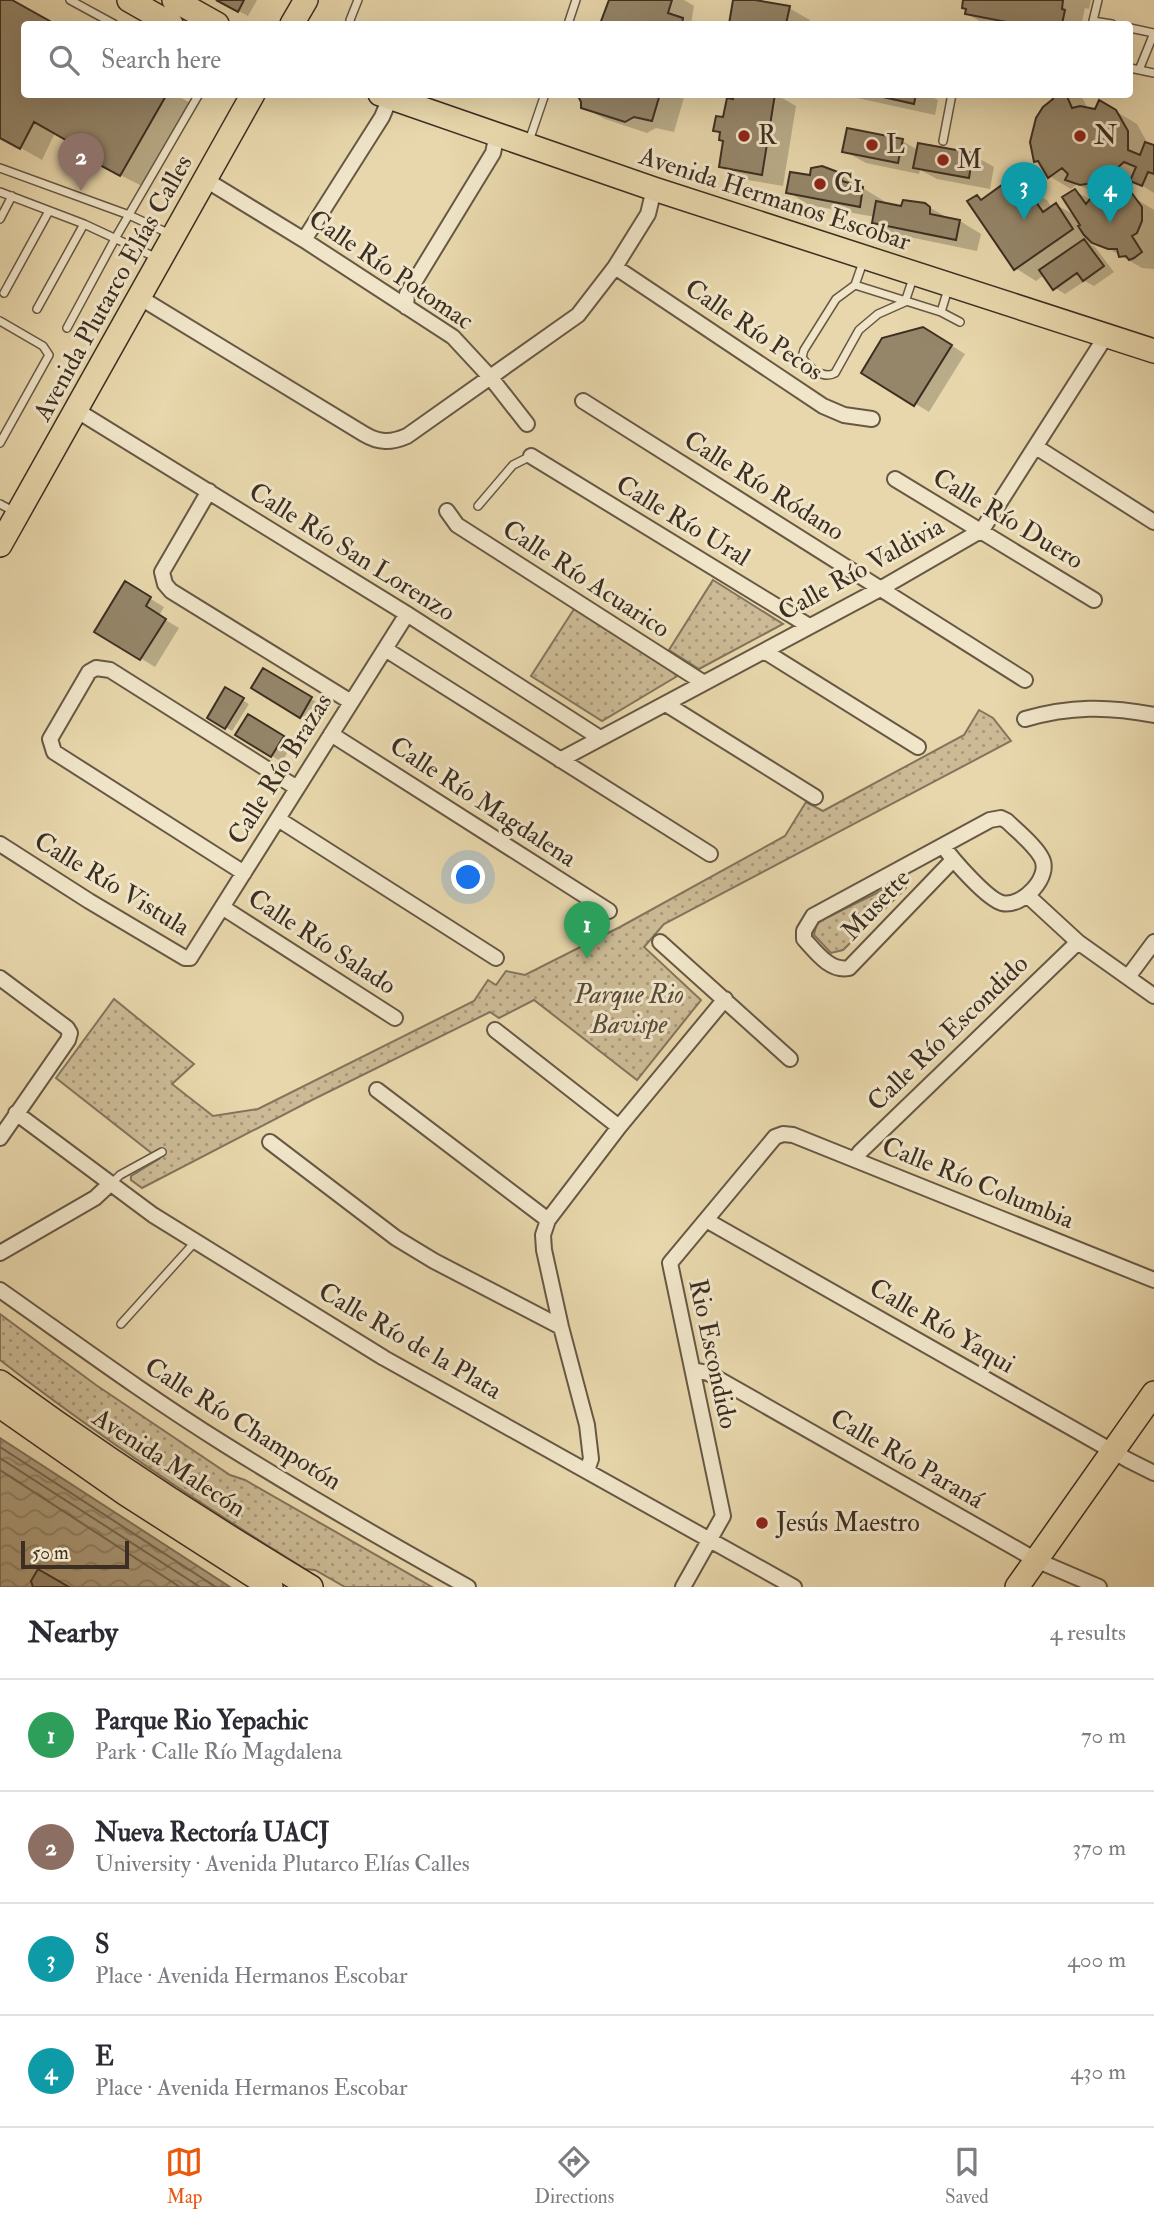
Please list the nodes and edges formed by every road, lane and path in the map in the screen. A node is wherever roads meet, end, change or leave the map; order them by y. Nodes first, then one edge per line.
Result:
1 (71, 0) edge
2 (129, 0) edge
3 (174, 0) edge
4 (306, 0) edge
5 (358, 0) edge
6 (576, 0) edge
7 (1098, 0) edge
8 (109, 21) edge
9 (166, 21) edge
10 (212, 21) edge
11 (294, 21) edge
12 (350, 21) edge
13 (569, 21) edge
14 (1093, 21) edge
15 (1133, 29) edge
16 (1154, 33) edge
17 (1133, 69) edge
18 (1139, 70) junction
19 (1154, 73) edge
20 (196, 98) edge
21 (251, 98) edge
22 (385, 98) edge
23 (391, 98) edge
24 (544, 98) edge
25 (951, 98) edge
26 (497, 134) junction
27 (943, 141) dead end
28 (528, 144) junction
29 (0, 168) edge
30 (206, 180) junction
31 (654, 189) junction
32 (0, 191) edge
33 (12, 196) junction
34 (49, 211) junction
35 (129, 215) junction
36 (0, 219) edge
37 (85, 224) junction
38 (174, 236) junction
39 (116, 237) junction
40 (304, 240) junction
41 (864, 258) junction
42 (160, 260) junction
43 (615, 267) junction
44 (915, 275) junction
45 (855, 285) junction
46 (949, 285) junction
47 (5, 292) dead end
48 (139, 297) junction
49 (905, 302) junction
50 (406, 307) junction
51 (37, 309) dead end
52 (941, 312) junction
53 (0, 321) edge
54 (960, 322) dead end
55 (67, 328) dead end
56 (1106, 336) junction
57 (1154, 351) edge
58 (491, 377) junction
59 (583, 401) dead end
60 (76, 410) junction
61 (872, 419) dead end
62 (527, 424) dead end
63 (0, 443) edge
64 (1036, 447) junction
65 (531, 456) joint
66 (895, 479) dead end
67 (209, 491) junction
68 (478, 506) dead end
69 (9, 509) edge
70 (447, 511) dead end
71 (1154, 523) edge
72 (982, 530) junction
73 (0, 545) edge
74 (880, 589) junction
75 (1094, 600) dead end
76 (407, 614) junction
77 (809, 626) junction
78 (385, 649) junction
79 (764, 651) junction
80 (1025, 680) dead end
81 (704, 683) junction
82 (351, 702) junction
83 (666, 704) junction
84 (1154, 715) edge
85 (1025, 719) dead end
86 (331, 734) junction
87 (600, 738) junction
88 (918, 747) dead end
89 (560, 760) junction
90 (298, 788) junction
91 (815, 797) dead end
92 (278, 819) junction
93 (0, 844) edge
94 (943, 846) junction
95 (710, 854) dead end
96 (953, 860) junction
97 (243, 873) junction
98 (1027, 895) junction
99 (222, 907) junction
100 (609, 911) dead end
101 (660, 942) dead end
102 (1077, 942) junction
103 (1154, 942) edge
104 (196, 949) joint
105 (496, 958) dead end
106 (1128, 977) junction
107 (0, 978) edge
108 (1154, 996) edge
109 (725, 999) junction
110 (395, 1018) dead end
111 (495, 1030) dead end
112 (790, 1059) dead end
113 (377, 1090) dead end
114 (16, 1113) junction
115 (619, 1126) junction
116 (783, 1134) joint
117 (0, 1138) edge
118 (270, 1142) dead end
119 (162, 1152) dead end
120 (855, 1160) junction
121 (110, 1184) junction
122 (548, 1220) junction
123 (706, 1220) junction
124 (195, 1242) junction
125 (0, 1253) edge
126 (1154, 1280) edge
127 (0, 1290) edge
128 (121, 1325) dead end
129 (561, 1327) junction
130 (693, 1370) junction
131 (0, 1382) edge
132 (1154, 1393) edge
133 (0, 1406) edge
134 (1113, 1451) junction
135 (587, 1470) junction
136 (1154, 1473) edge
137 (710, 1538) junction
138 (1036, 1560) junction
139 (271, 1587) edge
140 (311, 1587) edge
141 (468, 1587) edge
142 (683, 1587) edge
143 (794, 1587) edge
144 (1017, 1587) edge
145 (1099, 1587) edge

1 - 8 lane
2 - 9 main road
3 - 10 main road
4 - 11 main road
5 - 12 lane
6 - 13 lane
7 - 14 lane
15 - 16 lane
16 - 18 lane
17 - 18 lane
18 - 19 lane
20 - 35 lane
21 - 30 main road, Avenida Plutarco Elías Calles
22 - 40 street
23 - 26 main road, Avenida Hermanos Escobar
24 - 28 lane
25 - 27 lane
26 - 28 main road, Avenida Hermanos Escobar
26 - 50 street
28 - 31 main road, Avenida Hermanos Escobar
29 - 35 lane
30 - 38 main road, Avenida Plutarco Elías Calles
30 - 40 street, Calle Río Potomac
31 - 41 main road, Avenida Hermanos Escobar
31 - 43 street
32 - 33 lane
33 - 34 lane
33 - 36 lane
34 - 37 lane
34 - 47 lane
35 - 38 lane
35 - 39 lane
37 - 39 lane
37 - 51 lane
38 - 42 main road, Avenida Plutarco Elías Calles
39 - 42 lane
39 - 55 lane
40 - 50 street, Calle Río Potomac
41 - 44 main road, Avenida Hermanos Escobar
41 - 45 lane
42 - 48 main road, Avenida Plutarco Elías Calles
43 - 58 street
43 - 61 street, Calle Río Pecos
44 - 46 main road, Avenida Hermanos Escobar
44 - 49 lane
45 - 49 lane
45 - 49 lane
46 - 52 lane
46 - 56 main road, Avenida Hermanos Escobar
48 - 58 street
48 - 60 main road, Avenida Plutarco Elías Calles
49 - 52 lane
50 - 58 street, Calle Río Potomac
52 - 54 lane
53 - 63 lane
56 - 57 main road, Avenida Hermanos Escobar
56 - 64 street, Calle Río Valdivia
58 - 62 street, Calle Río Potomac
59 - 74 street, Calle Río Ródano
60 - 67 street, Calle Río San Lorenzo
60 - 69 main road, Avenida Plutarco Elías Calles
64 - 71 street
64 - 72 street, Calle Río Valdivia
65 - 68 lane
65 - 77 street, Calle Río Ural
66 - 72 street, Calle Río Duero
67 - 76 street, Calle Río San Lorenzo
67 - 82 street
69 - 73 main road, Avenida Plutarco Elías Calles
70 - 81 street, Calle Río Acuarico
72 - 74 street, Calle Río Valdivia
72 - 75 street, Calle Río Duero
74 - 77 street, Calle Río Valdivia
74 - 80 street, Calle Río Ródano
76 - 78 street, Calle Río Brazas
76 - 87 street, Calle Río San Lorenzo
77 - 79 street, Calle Río Valdivia
78 - 82 street, Calle Río Brazas
78 - 89 street
79 - 81 street, Calle Río Valdivia
79 - 88 street
81 - 83 street, Calle Río Valdivia
82 - 86 street, Calle Río Brazas
83 - 87 street, Calle Río Valdivia
83 - 91 street
84 - 85 street
86 - 90 street, Calle Río Brazas
86 - 100 street, Calle Río Magdalena
87 - 89 street, Calle Río Valdivia
89 - 95 street
90 - 92 street, Calle Río Brazas
90 - 97 street
92 - 97 street, Calle Río Brazas
92 - 105 street
93 - 104 street, Calle Río Vistula
94 - 96 street
94 - 96 street, Musette
94 - 98 street, Musette
96 - 98 street
97 - 99 street, Calle Río Brazas
98 - 102 street
99 - 104 street, Calle Río Brazas
99 - 110 street, Calle Río Salado
101 - 109 street
102 - 106 street
102 - 120 street, Calle Río Escondido
103 - 106 street
106 - 108 street
107 - 114 street
109 - 112 street
109 - 115 street
111 - 115 street
113 - 122 street
114 - 117 street
114 - 121 street, Calle Río de la Plata
115 - 122 street
116 - 120 street, Calle Río Columbia
116 - 123 street, Rio Escondido
118 - 129 street
119 - 121 lane
120 - 126 street, Calle Río Columbia
121 - 124 street, Calle Río de la Plata
121 - 125 street
122 - 129 street
123 - 130 street, Rio Escondido
123 - 134 street, Calle Río Yaqui
124 - 128 lane
124 - 135 street, Calle Río de la Plata
127 - 141 street, Calle Río Champotón
129 - 135 street
130 - 137 street, Rio Escondido
130 - 138 street, Calle Río Paraná
131 - 140 main road, Avenida Malecón
132 - 134 main road
133 - 139 main road, Avenida Malecón
134 - 136 street, Calle Río Yaqui
134 - 138 main road
135 - 137 street, Calle Río de la Plata
137 - 142 street, Rio Escondido
137 - 143 street, Calle Río de la Plata
138 - 144 main road
138 - 145 street, Calle Río Paraná

